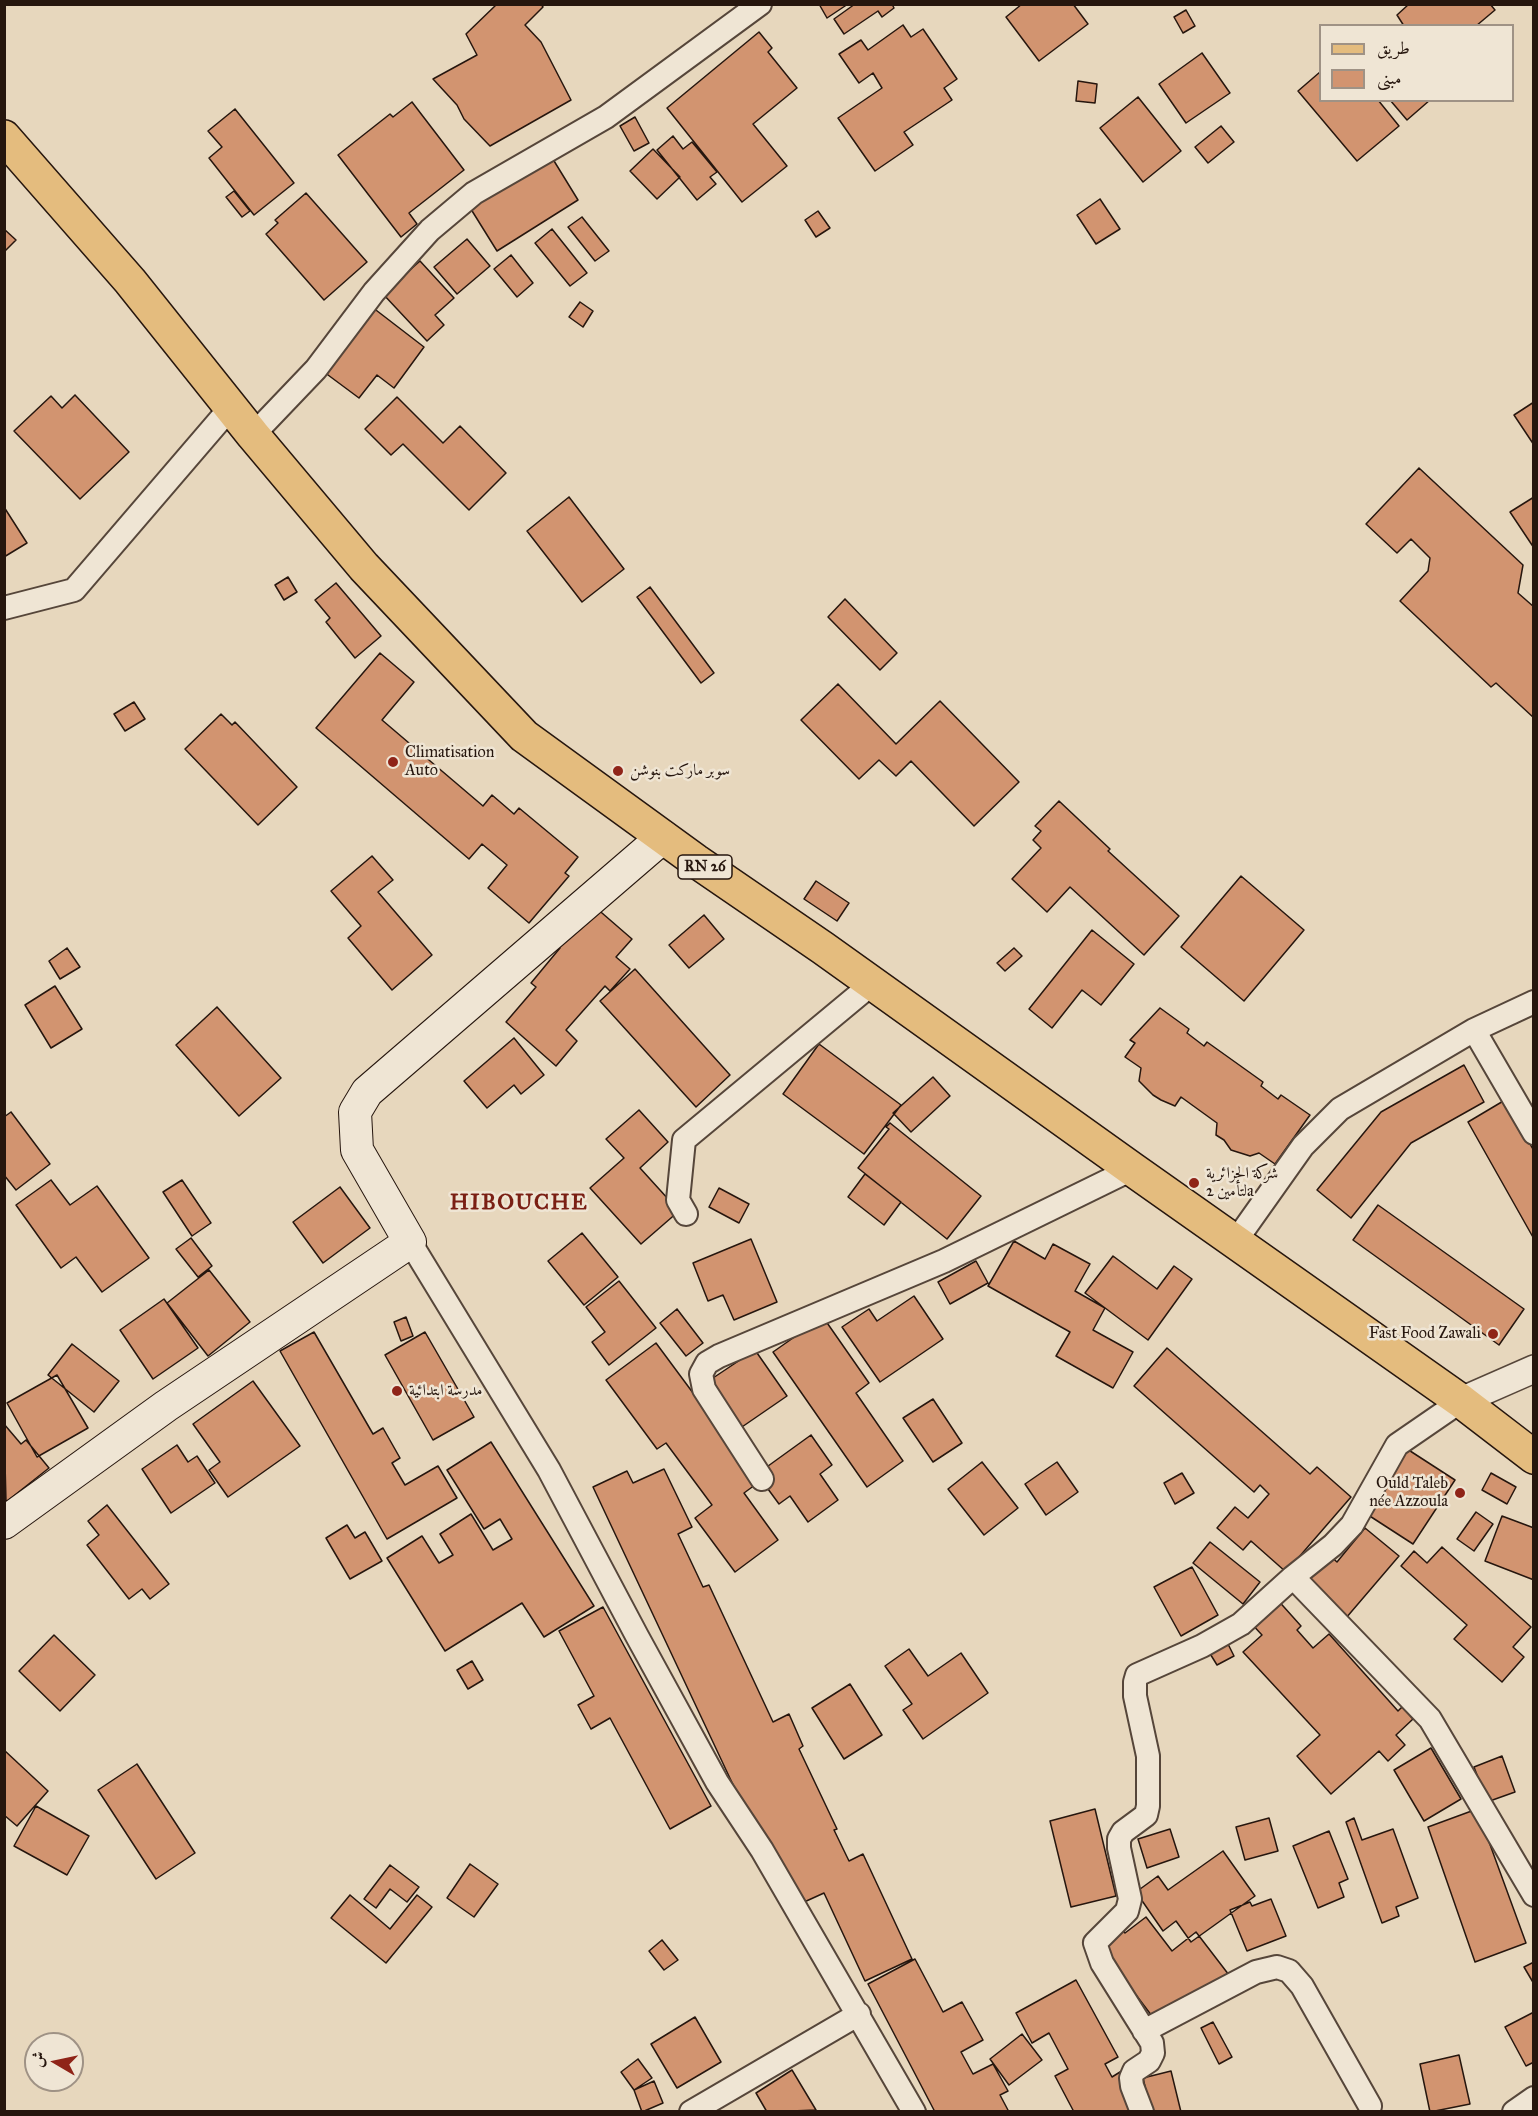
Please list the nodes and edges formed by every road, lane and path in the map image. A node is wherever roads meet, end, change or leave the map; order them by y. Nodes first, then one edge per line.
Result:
1 (760, 4) edge
2 (4, 137) edge
3 (231, 407) junction
4 (253, 435) junction
5 (4, 608) edge
6 (663, 837) junction
7 (873, 983) junction
8 (1533, 1002) edge
9 (1474, 1030) junction
10 (1533, 1133) edge
11 (1132, 1169) junction
12 (686, 1214) dead end
13 (410, 1242) junction
14 (1235, 1242) junction
15 (1533, 1369) edge
16 (1461, 1401) junction
17 (1533, 1457) edge
18 (762, 1479) dead end
19 (4, 1523) edge
20 (1293, 1577) junction
21 (1533, 1895) edge
22 (859, 2014) junction
23 (1144, 2031) junction
24 (1533, 2098) edge
25 (1371, 2106) dead end
26 (691, 2112) edge
27 (914, 2112) edge
28 (1142, 2112) edge
29 (1514, 2112) edge

1 - 4 street
2 - 3 main road, RN 26
3 - 4 main road, RN 26
3 - 5 street
4 - 6 main road, RN 26
6 - 7 main road, RN 26
6 - 13 main road
7 - 11 main road, RN 26
7 - 12 street
8 - 9 street
9 - 10 street
9 - 14 street
11 - 14 main road, RN 26
11 - 18 street
13 - 19 main road
13 - 22 street
14 - 16 main road, RN 26
15 - 16 street
16 - 17 main road, RN 26
16 - 20 street
20 - 21 street
20 - 23 street
22 - 26 street
22 - 27 street
23 - 25 street
23 - 28 street
24 - 29 street

